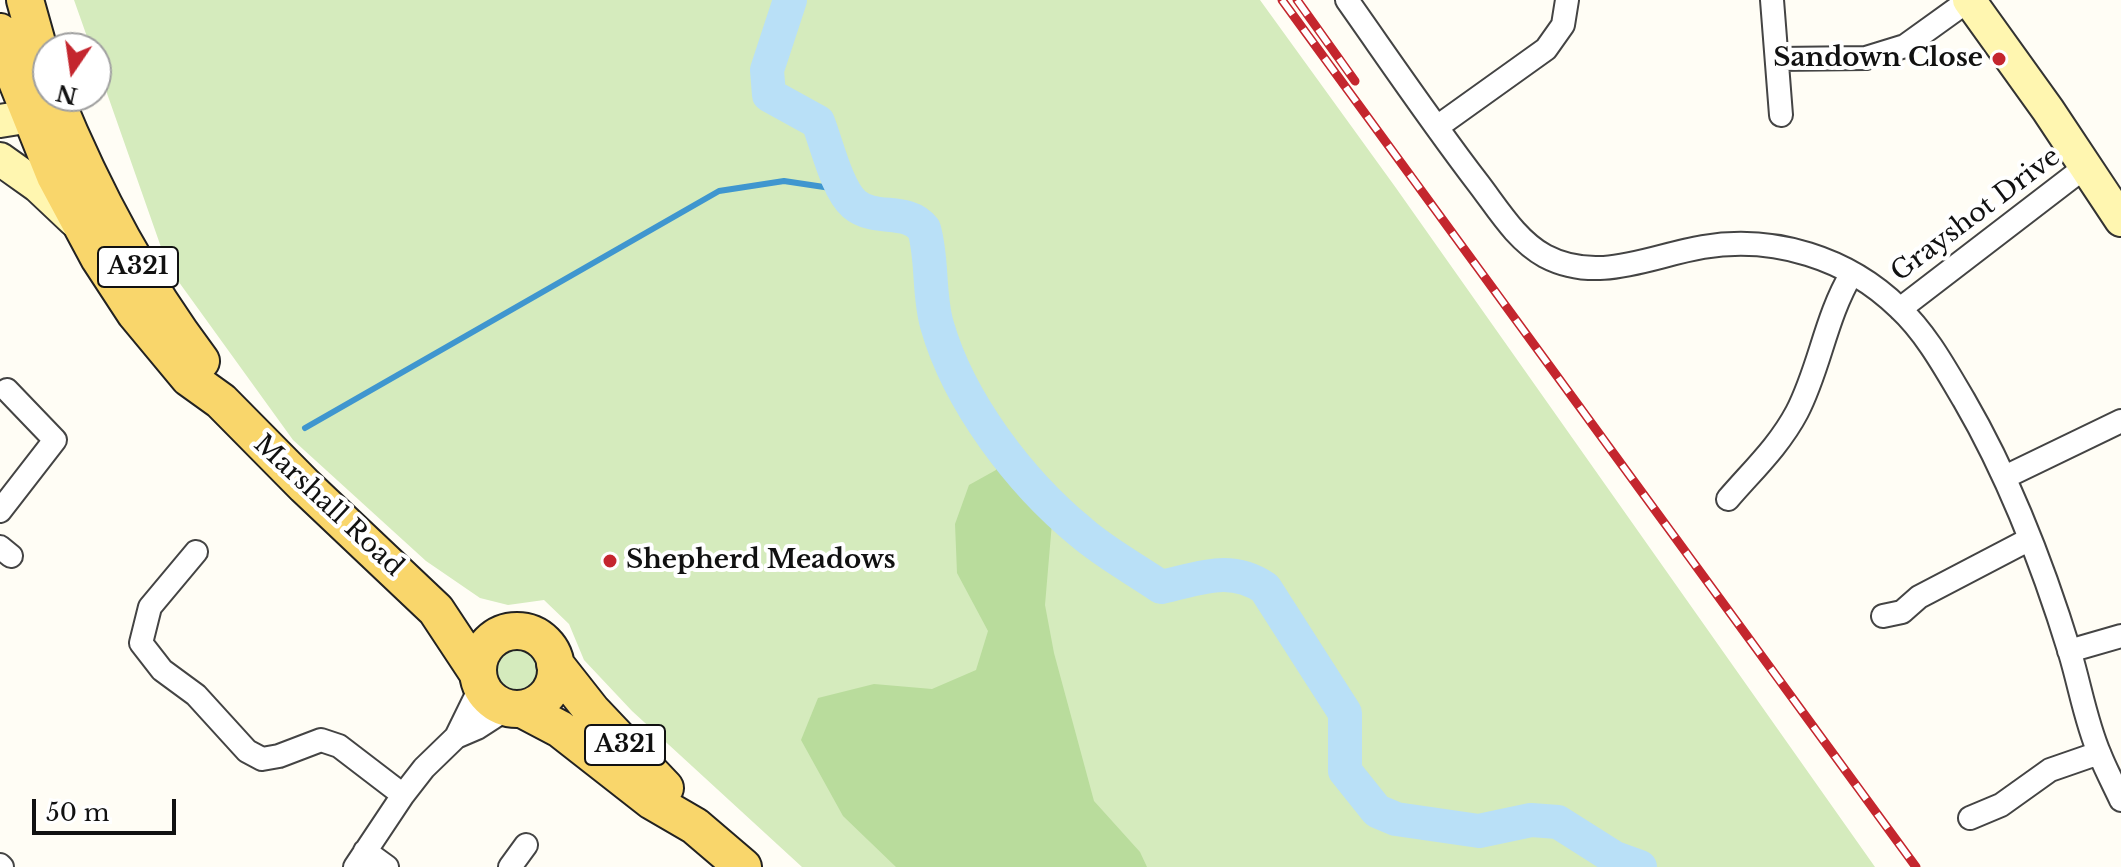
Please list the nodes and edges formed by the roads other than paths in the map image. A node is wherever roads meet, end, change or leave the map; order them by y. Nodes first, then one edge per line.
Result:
1 (25, 0) edge
2 (1347, 0) edge
3 (1567, 0) edge
4 (1772, 0) edge
5 (1969, 0) edge
6 (0, 32) edge
7 (32, 46) edge
8 (1778, 59) junction
9 (6, 82) edge
10 (32, 104) edge
11 (42, 112) edge
12 (1781, 115) dead end
13 (1437, 127) junction
14 (0, 146) edge
15 (0, 159) edge
16 (2085, 167) junction
17 (2121, 220) edge
18 (79, 224) junction
19 (1852, 273) junction
20 (1900, 309) junction
21 (7, 390) dead end
22 (221, 401) junction
23 (2121, 421) edge
24 (2005, 477) junction
25 (1728, 499) dead end
26 (0, 511) edge
27 (2030, 539) junction
28 (196, 552) dead end
29 (436, 610) junction
30 (1883, 616) dead end
31 (504, 633) junction
32 (2121, 636) edge
33 (2069, 651) junction
34 (555, 664) junction
35 (497, 694) junction
36 (456, 737) junction
37 (2099, 753) junction
38 (403, 795) junction
39 (2121, 800) edge
40 (1970, 818) dead end
41 (695, 826) junction
42 (526, 845) dead end
43 (360, 859) edge
44 (387, 867) edge
45 (510, 867) edge
46 (743, 867) edge

1 - 7 main road, Marshall Road / A321
2 - 13 street
3 - 13 street
4 - 8 street
5 - 8 street
5 - 16 street
6 - 9 main road, Marshall Road / A321
8 - 12 street
9 - 10 main road, Marshall Road / A321
11 - 14 street
11 - 18 main road, Marshall Road / A321
11 - 22 main road, Marshall Road / A321
13 - 19 street
15 - 18 street
16 - 17 street
16 - 20 street, Grayshot Drive
18 - 22 main road, Marshall Road / A321
19 - 20 street
19 - 25 street
20 - 24 street
21 - 26 street
22 - 29 main road, Marshall Road / A321
23 - 24 street
24 - 27 street
27 - 30 street
27 - 33 street
28 - 38 street
29 - 31 main road, Marshall Road / A321
29 - 35 main road, Marshall Road / A321
31 - 34 main road, A321
31 - 35 main road
32 - 33 street
33 - 37 street
34 - 35 main road
34 - 41 main road, Marshall Road / A321
35 - 36 street
35 - 36 street
35 - 41 main road, Marshall Road / A321
36 - 38 street
37 - 39 street
37 - 40 street
38 - 43 street
41 - 46 main road, Marshall Road / A321
42 - 45 street
43 - 44 street

